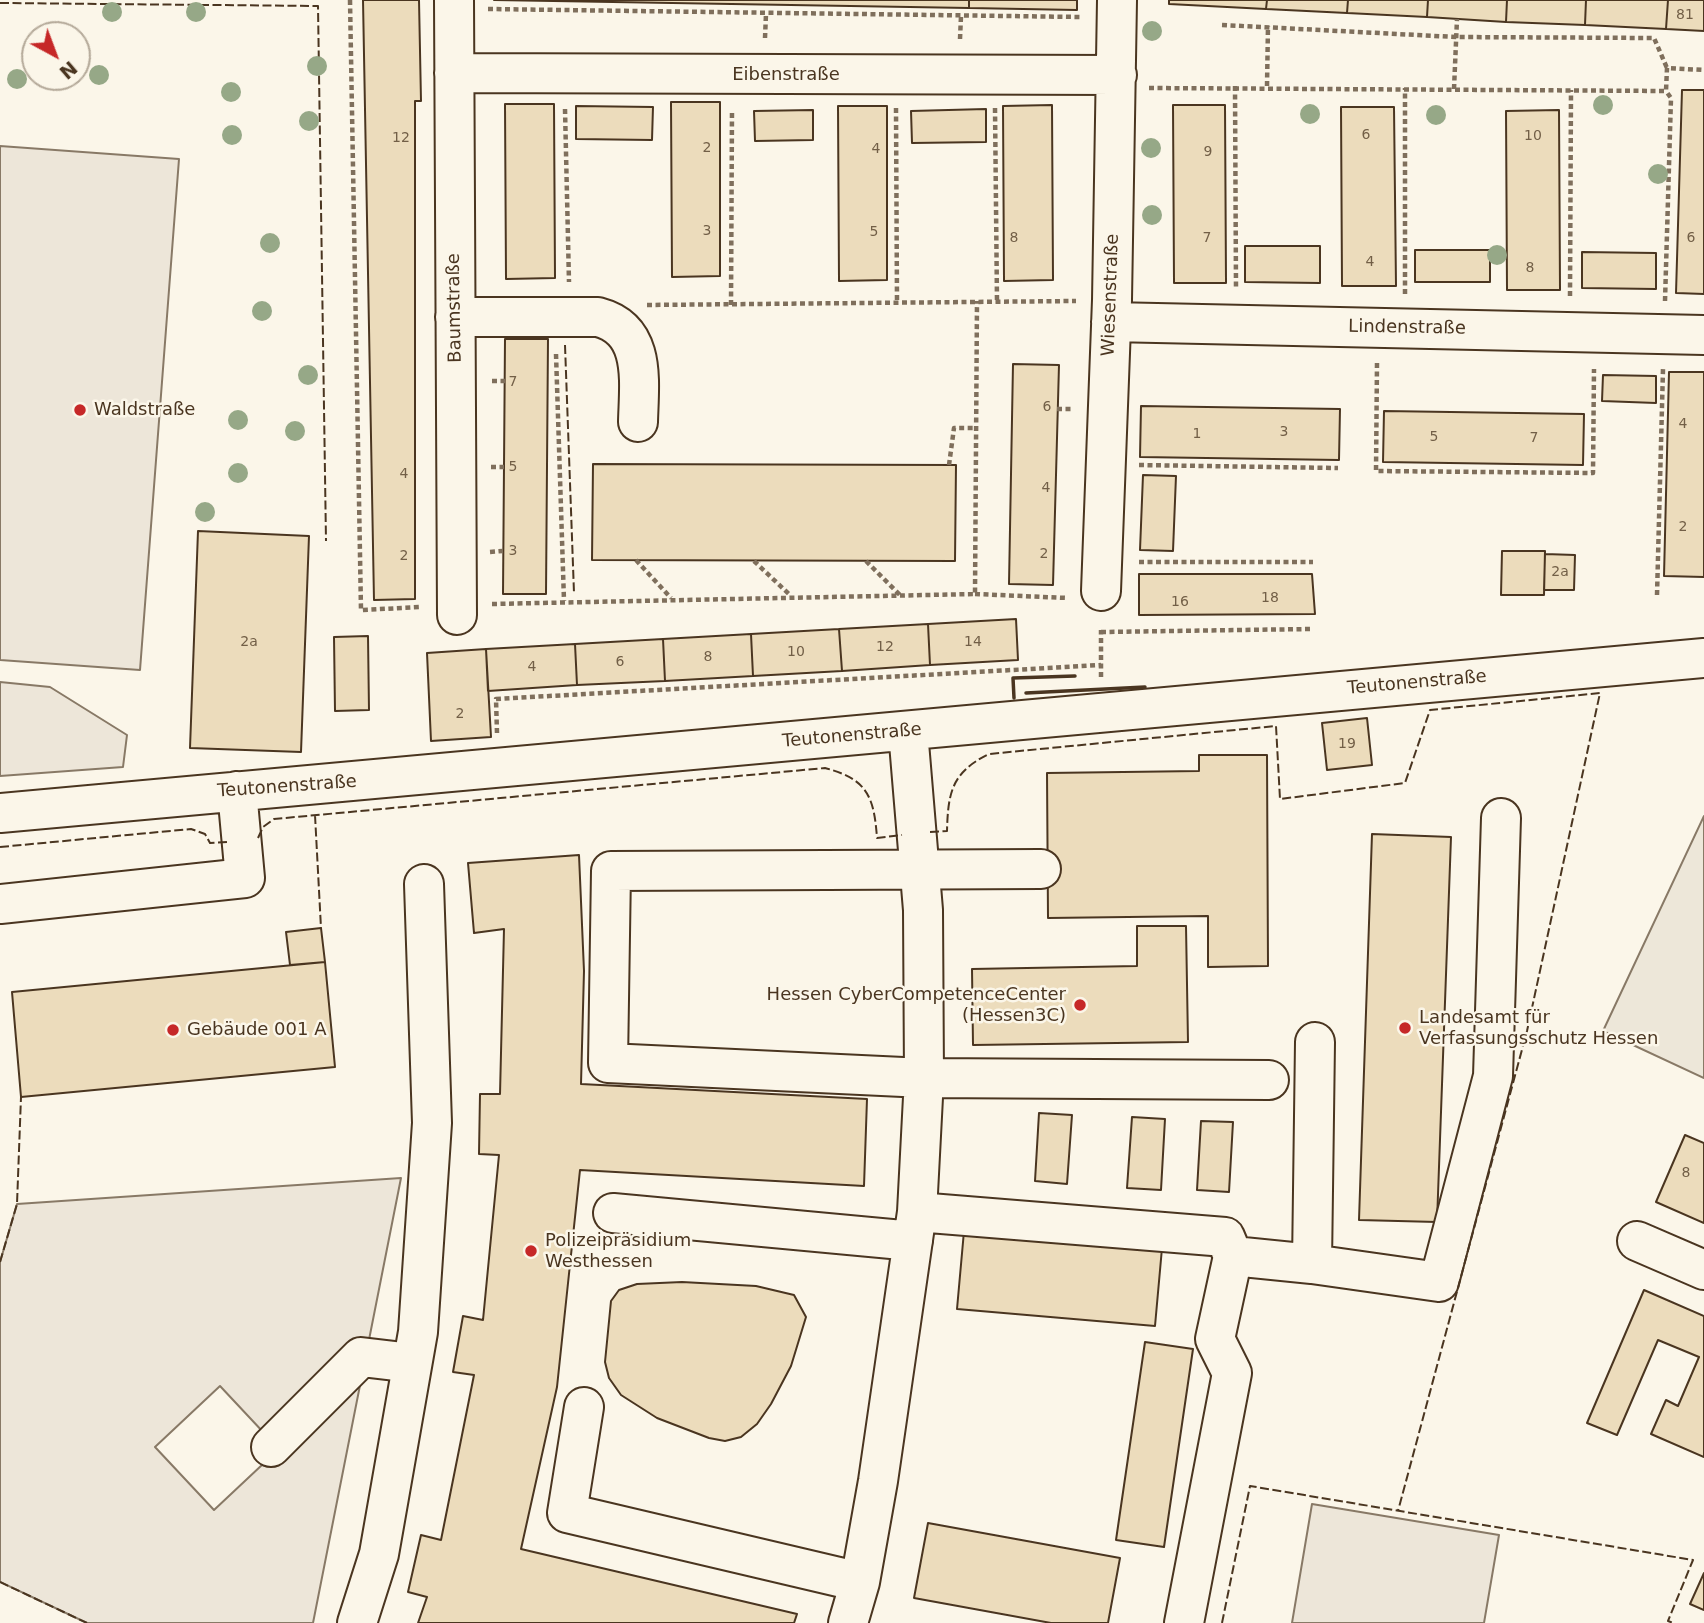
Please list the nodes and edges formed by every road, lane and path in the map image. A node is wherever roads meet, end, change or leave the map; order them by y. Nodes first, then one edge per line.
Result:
1 (349, 0) edge
2 (454, 4) edge
3 (1117, 9) edge
4 (1457, 19) dead end
5 (1222, 25) dead end
6 (1268, 26) junction
7 (1456, 37) junction
8 (1667, 68) junction
9 (1704, 70) edge
10 (454, 73) junction
11 (564, 74) junction
12 (732, 74) junction
13 (896, 75) junction
14 (995, 76) junction
15 (1117, 82) junction
16 (1236, 86) junction
17 (1267, 86) junction
18 (1405, 88) junction
19 (1454, 89) junction
20 (1571, 90) junction
21 (1665, 91) junction
22 (977, 301) junction
23 (897, 302) junction
24 (997, 302) junction
25 (562, 304) junction
26 (637, 304) dead end
27 (731, 305) junction
28 (1111, 311) junction
29 (455, 317) junction
30 (1236, 324) junction
31 (1391, 328) junction
32 (1582, 332) junction
33 (1664, 334) junction
34 (1704, 335) edge
35 (638, 422) dead end
36 (976, 428) junction
37 (1107, 465) junction
38 (949, 466) dead end
39 (1338, 468) dead end
40 (636, 560) dead end
41 (754, 561) dead end
42 (866, 561) dead end
43 (1313, 562) dead end
44 (1101, 584) junction
45 (975, 594) junction
46 (900, 596) junction
47 (1657, 596) dead end
48 (792, 597) junction
49 (671, 599) junction
50 (564, 601) junction
51 (457, 610) junction
52 (1311, 629) dead end
53 (1101, 632) junction
54 (1704, 658) edge
55 (1101, 665) junction
56 (1100, 683) dead end
57 (496, 723) dead end
58 (908, 732) junction
59 (237, 790) junction
60 (0, 813) edge
61 (1501, 818) dead end
62 (1041, 869) dead end
63 (920, 870) junction
64 (424, 884) dead end
65 (0, 904) edge
66 (1315, 1042) dead end
67 (924, 1078) junction
68 (1269, 1080) dead end
69 (613, 1213) dead end
70 (915, 1227) junction
71 (1637, 1241) dead end
72 (1233, 1256) junction
73 (1312, 1264) junction
74 (1704, 1270) edge
75 (412, 1363) junction
76 (583, 1407) dead end
77 (271, 1447) dead end
78 (860, 1582) junction
79 (357, 1623) edge
80 (848, 1623) edge
81 (1184, 1623) edge

1 - 51 path
2 - 3 path
2 - 10 street, Baumstraße
3 - 15 street, Wiesenstraße
4 - 7 path
5 - 6 path
6 - 7 path
6 - 17 path
7 - 8 path
7 - 19 path
8 - 9 path
8 - 21 path
10 - 11 street, Eibenstraße
10 - 29 street, Baumstraße
11 - 12 street, Eibenstraße
11 - 25 path
12 - 13 street, Eibenstraße
12 - 27 path
13 - 14 street, Eibenstraße
13 - 23 path
14 - 15 street, Eibenstraße
14 - 24 path
15 - 16 path
15 - 28 street, Wiesenstraße
16 - 17 path
16 - 30 path
17 - 18 path
18 - 19 path
18 - 31 path
19 - 20 path
20 - 21 path
20 - 32 path
21 - 33 path
22 - 23 path
22 - 24 path
22 - 36 path
23 - 27 path
24 - 28 path
25 - 29 street
25 - 35 street
25 - 50 path
26 - 27 path
28 - 30 street, Lindenstraße
28 - 37 street, Wiesenstraße
29 - 51 street, Baumstraße
30 - 31 street, Lindenstraße
31 - 32 street, Lindenstraße
31 - 32 path
32 - 33 street, Lindenstraße
33 - 34 street, Lindenstraße
33 - 47 path
36 - 38 path
36 - 45 path
37 - 39 path
37 - 44 street, Wiesenstraße
40 - 49 path
41 - 48 path
42 - 46 path
43 - 44 path
44 - 45 path
44 - 53 path
45 - 46 path
46 - 48 path
48 - 49 path
49 - 50 path
50 - 51 path
52 - 53 path
53 - 55 path
54 - 58 street, Teutonenstraße
55 - 56 path
55 - 57 path
58 - 59 street, Teutonenstraße
58 - 63 street
59 - 60 street, Teutonenstraße
59 - 65 street
61 - 73 street
62 - 63 street
63 - 67 street
63 - 67 street
64 - 75 street
66 - 73 street
67 - 68 street
67 - 70 street
69 - 70 street
70 - 72 street
70 - 78 street
71 - 74 street
72 - 73 street
72 - 81 street
75 - 77 street
75 - 79 street
76 - 78 street
78 - 80 street

